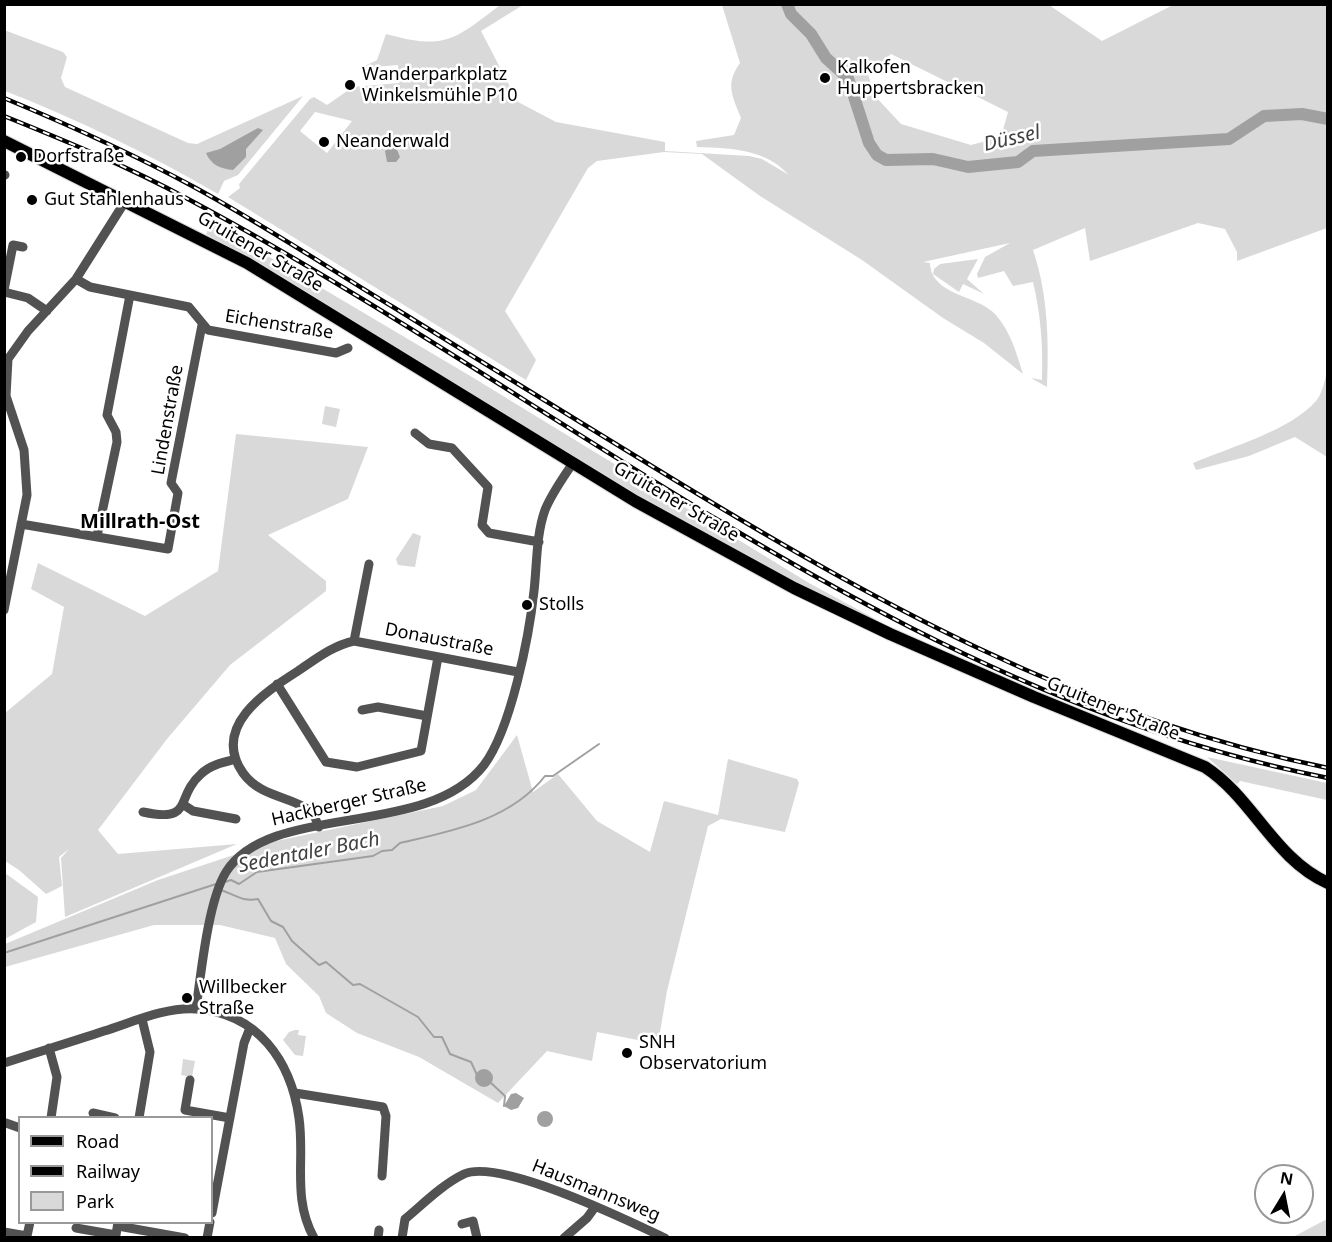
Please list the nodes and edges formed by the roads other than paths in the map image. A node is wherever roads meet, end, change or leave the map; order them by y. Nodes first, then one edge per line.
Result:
1 (4, 141) edge
2 (126, 200) junction
3 (23, 247) dead end
4 (76, 279) junction
5 (4, 291) edge
6 (130, 295) junction
7 (47, 311) junction
8 (202, 325) junction
9 (348, 348) dead end
10 (415, 434) dead end
11 (573, 463) junction
12 (21, 524) junction
13 (97, 536) junction
14 (539, 542) junction
15 (369, 564) dead end
16 (8, 569) edge
17 (4, 610) edge
18 (354, 641) junction
19 (438, 657) junction
20 (518, 672) junction
21 (277, 684) junction
22 (362, 710) dead end
23 (427, 716) junction
24 (236, 759) junction
25 (184, 805) junction
26 (142, 812) dead end
27 (236, 819) dead end
28 (319, 826) junction
29 (1328, 882) edge
30 (196, 1009) junction
31 (142, 1018) junction
32 (250, 1028) junction
33 (49, 1048) junction
34 (4, 1063) edge
35 (190, 1080) dead end
36 (295, 1093) junction
37 (93, 1113) dead end
38 (51, 1116) edge
39 (106, 1116) edge
40 (139, 1116) edge
41 (230, 1118) junction
42 (382, 1176) dead end
43 (595, 1207) junction
44 (213, 1208) edge
45 (30, 1224) edge
46 (118, 1224) edge
47 (166, 1224) edge
48 (462, 1224) dead end
49 (76, 1228) dead end
50 (4, 1232) edge
51 (164, 1233) junction
52 (662, 1237) edge
53 (185, 1238) edge
54 (314, 1238) edge
55 (402, 1238) edge
56 (477, 1238) edge
57 (564, 1238) edge

1 - 2 main road, Gruitener Straße
2 - 4 street
2 - 11 main road, Gruitener Straße
3 - 5 street
4 - 6 street, Eichenstraße
4 - 7 street
5 - 7 street
6 - 8 street, Eichenstraße
6 - 13 street
7 - 12 street
8 - 9 street, Eichenstraße
8 - 13 street, Lindenstraße
10 - 14 street
11 - 14 street, Hackberger Straße
11 - 29 main road, Gruitener Straße
12 - 13 street, Lindenstraße
12 - 16 street
14 - 20 street, Hackberger Straße
15 - 18 street
16 - 17 street
18 - 19 street, Donaustraße
18 - 21 street
19 - 20 street, Donaustraße
19 - 23 street
20 - 28 street, Hackberger Straße
21 - 23 street
21 - 24 street
22 - 23 street
24 - 25 street
24 - 28 street
25 - 26 street
25 - 27 street
28 - 30 street, Hackberger Straße
30 - 31 street
30 - 32 street
31 - 33 street
31 - 40 street
32 - 36 street
32 - 41 street
33 - 34 street
33 - 38 street
35 - 41 street
36 - 42 street
36 - 54 street
37 - 39 street
41 - 44 street
43 - 52 street, Hausmannsweg
43 - 55 street, Hausmannsweg
43 - 57 street
45 - 50 street
46 - 49 street
46 - 51 street
47 - 51 street
48 - 56 street
51 - 53 street

